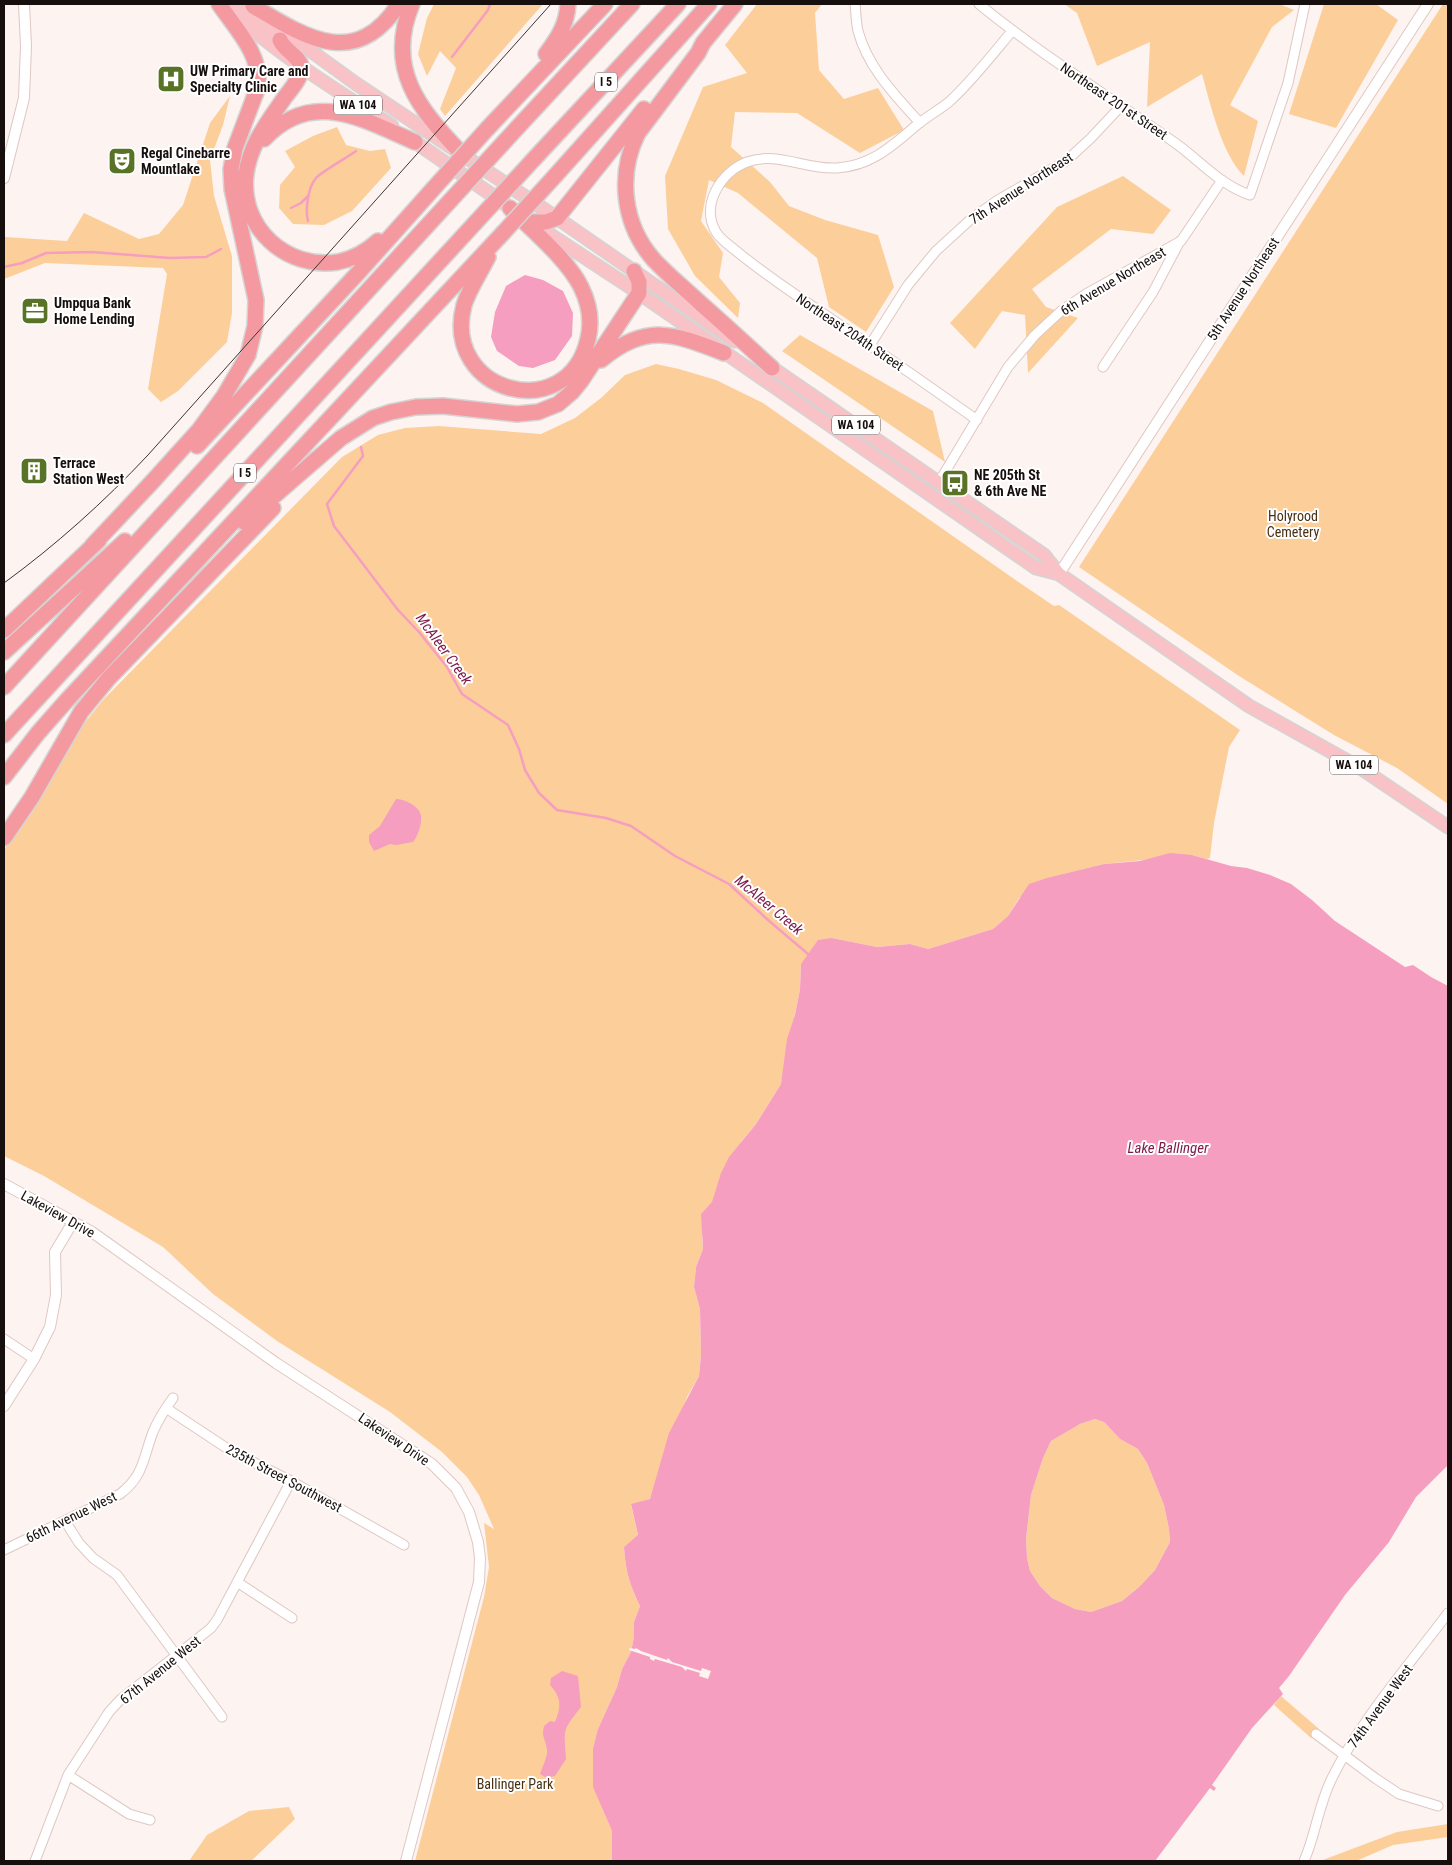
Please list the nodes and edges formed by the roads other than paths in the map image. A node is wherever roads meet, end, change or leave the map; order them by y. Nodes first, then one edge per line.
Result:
1 (24, 4) edge
2 (221, 4) edge
3 (237, 4) edge
4 (399, 4) edge
5 (412, 4) edge
6 (568, 4) edge
7 (605, 4) edge
8 (632, 4) edge
9 (678, 4) edge
10 (710, 4) edge
11 (735, 4) edge
12 (855, 4) edge
13 (979, 4) edge
14 (1305, 4) edge
15 (1428, 4) edge
16 (252, 5) edge
17 (1012, 31) junction
18 (280, 40) junction
19 (703, 43) junction
20 (302, 68) junction
21 (355, 83) junction
22 (1121, 106) junction
23 (920, 123) junction
24 (492, 124) junction
25 (415, 142) junction
26 (461, 153) junction
27 (246, 176) junction
28 (4, 178) edge
29 (1222, 180) junction
30 (510, 208) junction
31 (408, 216) junction
32 (557, 218) junction
33 (530, 222) junction
34 (503, 233) junction
35 (1180, 241) junction
36 (634, 271) junction
37 (639, 293) junction
38 (870, 345) junction
39 (724, 353) junction
40 (1103, 367) dead end
41 (772, 368) junction
42 (585, 375) junction
43 (977, 420) junction
44 (341, 438) junction
45 (198, 474) junction
46 (939, 482) junction
47 (910, 483) junction
48 (964, 519) junction
49 (92, 546) junction
50 (189, 568) junction
51 (1059, 574) junction
52 (4, 630) edge
53 (4, 652) edge
54 (4, 687) edge
55 (7, 730) edge
56 (4, 777) edge
57 (1448, 827) edge
58 (4, 838) edge
59 (4, 1184) edge
60 (73, 1222) junction
61 (4, 1338) edge
62 (34, 1359) junction
63 (173, 1398) dead end
64 (4, 1406) edge
65 (166, 1408) junction
66 (291, 1481) junction
67 (65, 1521) junction
68 (404, 1545) dead end
69 (4, 1550) edge
70 (238, 1582) junction
71 (1448, 1613) edge
72 (292, 1618) dead end
73 (176, 1656) junction
74 (222, 1717) dead end
75 (1316, 1734) dead end
76 (1345, 1756) junction
77 (68, 1775) junction
78 (1438, 1806) dead end
79 (150, 1820) dead end
80 (35, 1861) edge
81 (406, 1861) edge
82 (1304, 1861) edge

1 - 28 street
2 - 20 main road, WA 104
2 - 49 highway
3 - 18 main road
4 - 16 highway
5 - 26 highway
6 - 24 highway
7 - 24 highway
8 - 45 highway, I 5, bridge
9 - 55 highway, I 5, bridge
10 - 34 highway, bridge
11 - 19 highway
12 - 23 street
13 - 17 street, Northeast 201st Street
14 - 29 street, Northeast 201st Street
15 - 51 street, 5th Avenue Northeast
16 - 21 main road, WA 104
17 - 22 street, Northeast 201st Street
17 - 23 street, Northeast 204th Street
18 - 20 highway
18 - 21 main road
19 - 32 highway
19 - 41 highway
20 - 25 main road, WA 104
20 - 27 highway
21 - 26 main road, WA 104
22 - 29 street, Northeast 201st Street
22 - 38 street, 7th Avenue Northeast
23 - 38 street, Northeast 204th Street
24 - 31 highway, bridge
25 - 27 highway
25 - 30 main road, WA 104
26 - 32 main road, WA 104
27 - 31 highway
29 - 35 street, 6th Avenue Northeast
30 - 33 main road, WA 104
30 - 34 highway
31 - 49 highway
32 - 33 highway
32 - 36 main road, WA 104
33 - 37 main road, WA 104
34 - 50 highway
35 - 40 street
35 - 43 street, 6th Avenue Northeast
36 - 37 highway
36 - 41 main road, WA 104
37 - 39 main road, WA 104
37 - 42 highway
38 - 43 street, Northeast 204th Street
39 - 42 highway
39 - 47 main road, WA 104
41 - 46 main road, WA 104
42 - 44 highway
43 - 46 street, 6th Avenue Northeast
44 - 50 highway
44 - 58 highway
45 - 53 highway
45 - 54 highway, I 5
46 - 47 main road
46 - 48 main road
46 - 51 main road, WA 104
47 - 48 main road, WA 104
48 - 51 main road, WA 104
49 - 52 highway
50 - 56 highway
51 - 57 main road, WA 104
59 - 60 street, Lakeview Drive
60 - 62 street
60 - 81 street, Lakeview Drive
61 - 62 street
62 - 64 street
63 - 65 street, 66th Avenue West
65 - 66 street, 235th Street Southwest
65 - 67 street, 66th Avenue West
66 - 68 street, 235th Street Southwest
66 - 70 street, 67th Avenue West
67 - 69 street, 66th Avenue West
67 - 73 street
70 - 72 street
70 - 73 street, 67th Avenue West
71 - 76 street, 74th Avenue West
73 - 74 street
73 - 77 street, 67th Avenue West
75 - 76 street
76 - 78 street
76 - 82 street, 74th Avenue West
77 - 79 street
77 - 80 street, 67th Avenue West

